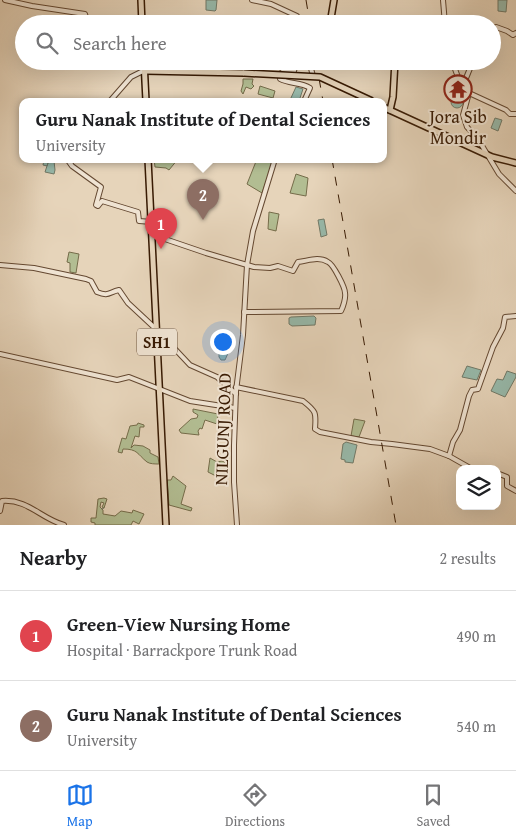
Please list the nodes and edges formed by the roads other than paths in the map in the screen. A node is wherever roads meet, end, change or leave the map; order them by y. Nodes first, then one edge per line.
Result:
1 (5, 0) edge
2 (142, 0) edge
3 (252, 0) edge
4 (334, 0) edge
5 (443, 0) edge
6 (85, 15) edge
7 (143, 15) edge
8 (296, 15) edge
9 (332, 15) edge
10 (444, 15) edge
11 (501, 29) edge
12 (516, 34) edge
13 (294, 70) edge
14 (311, 70) edge
15 (394, 70) edge
16 (456, 70) edge
17 (469, 70) edge
18 (145, 71) junction
19 (263, 72) dead end
20 (242, 73) junction
21 (280, 76) junction
22 (313, 76) junction
23 (310, 88) junction
24 (462, 88) junction
25 (469, 93) junction
26 (113, 98) edge
27 (147, 98) edge
28 (305, 98) edge
29 (366, 98) edge
30 (387, 109) edge
31 (390, 110) junction
32 (516, 114) edge
33 (487, 155) junction
34 (70, 163) edge
35 (150, 163) edge
36 (150, 163) edge
37 (274, 163) edge
38 (516, 164) edge
39 (516, 191) edge
40 (152, 222) junction
41 (153, 236) junction
42 (0, 265) edge
43 (247, 265) junction
44 (244, 312) junction
45 (516, 316) edge
46 (157, 330) junction
47 (158, 339) junction
48 (0, 354) edge
49 (236, 387) junction
50 (161, 390) junction
51 (236, 394) junction
52 (235, 408) junction
53 (449, 456) junction
54 (465, 465) edge
55 (501, 475) edge
56 (516, 490) edge
57 (0, 511) edge
58 (64, 525) edge
59 (168, 525) edge
60 (237, 525) edge

1 - 6 street
2 - 7 main road
3 - 8 street
4 - 9 main road
5 - 10 street
11 - 12 street
13 - 21 street
14 - 22 street
15 - 31 main road
16 - 24 street
17 - 24 street
18 - 20 main road
18 - 26 street
18 - 27 main road
19 - 20 street
20 - 21 street
20 - 29 main road, bridge
21 - 22 street
21 - 23 street
22 - 23 street
23 - 28 street
24 - 25 street
25 - 32 street
25 - 33 street
30 - 31 main road
31 - 33 main road
33 - 38 main road
33 - 39 street
34 - 40 street
35 - 40 main road, SH1
36 - 41 main road, SH1
37 - 43 street, NILGUNJ ROAD
40 - 41 main road, SH1
41 - 43 street
41 - 46 main road, SH1
41 - 47 main road, SH1
42 - 46 street
43 - 44 street, NILGUNJ ROAD
43 - 44 street
44 - 49 street, NILGUNJ ROAD
45 - 53 street
46 - 47 main road, SH1
47 - 50 main road, SH1
47 - 51 street
48 - 50 street
49 - 51 street, NILGUNJ ROAD
49 - 53 street
50 - 52 street
50 - 59 main road, SH1
51 - 52 street, NILGUNJ ROAD
52 - 60 street, NILGUNJ ROAD
53 - 54 street
55 - 56 street
57 - 58 street

